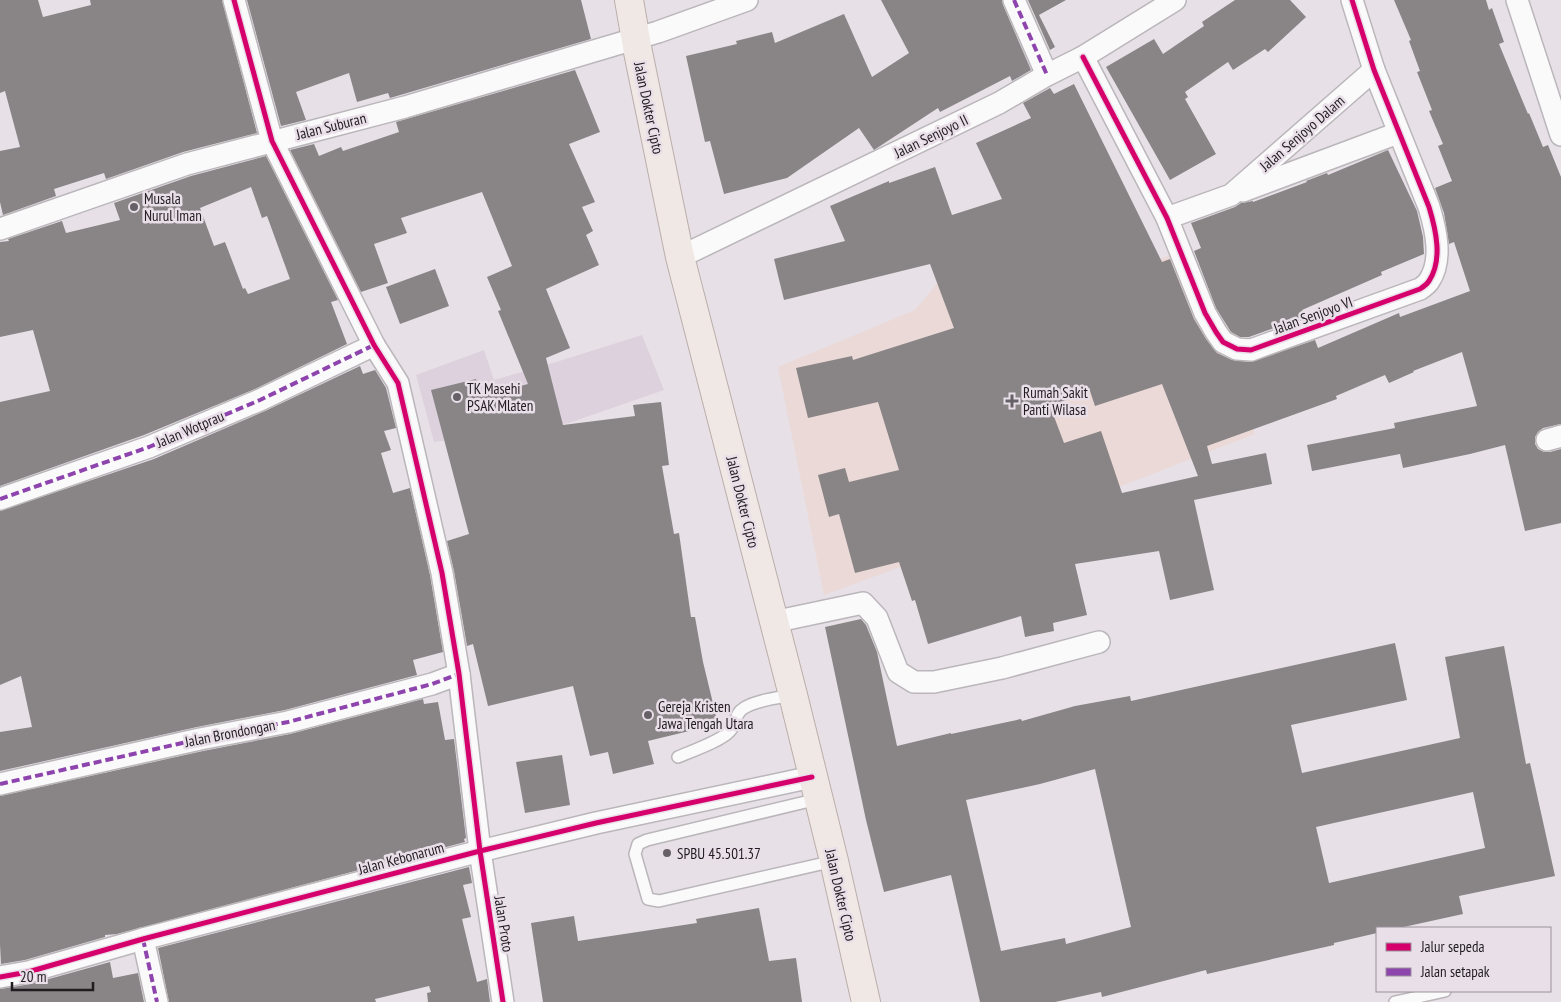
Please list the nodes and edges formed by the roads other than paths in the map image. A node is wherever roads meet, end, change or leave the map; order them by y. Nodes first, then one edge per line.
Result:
1 (234, 0) edge
2 (630, 0) edge
3 (747, 0) edge
4 (1014, 0) edge
5 (1175, 0) edge
6 (1352, 0) edge
7 (1516, 0) edge
8 (636, 38) junction
9 (1083, 57) junction
10 (1374, 70) junction
11 (1047, 75) junction
12 (1398, 133) junction
13 (1561, 135) edge
14 (272, 141) junction
15 (1231, 195) junction
16 (1167, 218) junction
17 (0, 229) edge
18 (680, 257) junction
19 (374, 345) junction
20 (0, 499) edge
21 (773, 622) junction
22 (1099, 642) dead end
23 (459, 674) junction
24 (792, 695) junction
25 (678, 757) dead end
26 (0, 784) edge
27 (815, 788) junction
28 (480, 851) junction
29 (834, 862) junction
30 (143, 939) junction
31 (0, 977) edge
32 (1440, 992) edge
33 (157, 1002) edge
34 (503, 1002) edge
35 (866, 1002) edge
36 (1395, 1002) edge

1 - 14 street, Jalan Proto
2 - 8 highway, Jalan Dokter Cipto
3 - 8 street, Jalan Suburan
4 - 11 street
5 - 9 street, Jalan Senjoyo II
6 - 10 street, Jalan Senjoyo VI
7 - 13 street
8 - 14 street, Jalan Suburan
8 - 18 highway, Jalan Dokter Cipto
9 - 11 street, Jalan Senjoyo II
9 - 16 street, Jalan Senjoyo VI
10 - 12 street, Jalan Senjoyo VI
10 - 15 street, Jalan Senjoyo Dalam
11 - 18 street, Jalan Senjoyo II
12 - 15 street, Jalan Senjoyo Dalam
12 - 16 street, Jalan Senjoyo VI
14 - 17 street, Jalan Suburan
14 - 19 street, Jalan Proto
15 - 16 street, Jalan Senjoyo Dalam
18 - 21 highway, Jalan Dokter Cipto
19 - 20 street, Jalan Wotprau
19 - 23 street, Jalan Proto
21 - 22 street
21 - 24 highway, Jalan Dokter Cipto
23 - 26 street, Jalan Brondongan
23 - 28 street, Jalan Proto
24 - 25 lane
24 - 27 highway, Jalan Dokter Cipto
27 - 28 street, Jalan Kebonarum
27 - 29 highway, Jalan Dokter Cipto
27 - 29 lane
28 - 30 street, Jalan Kebonarum
28 - 34 street, Jalan Proto
29 - 35 highway, Jalan Dokter Cipto
30 - 31 street, Jalan Kebonarum
30 - 33 street
32 - 36 lane

